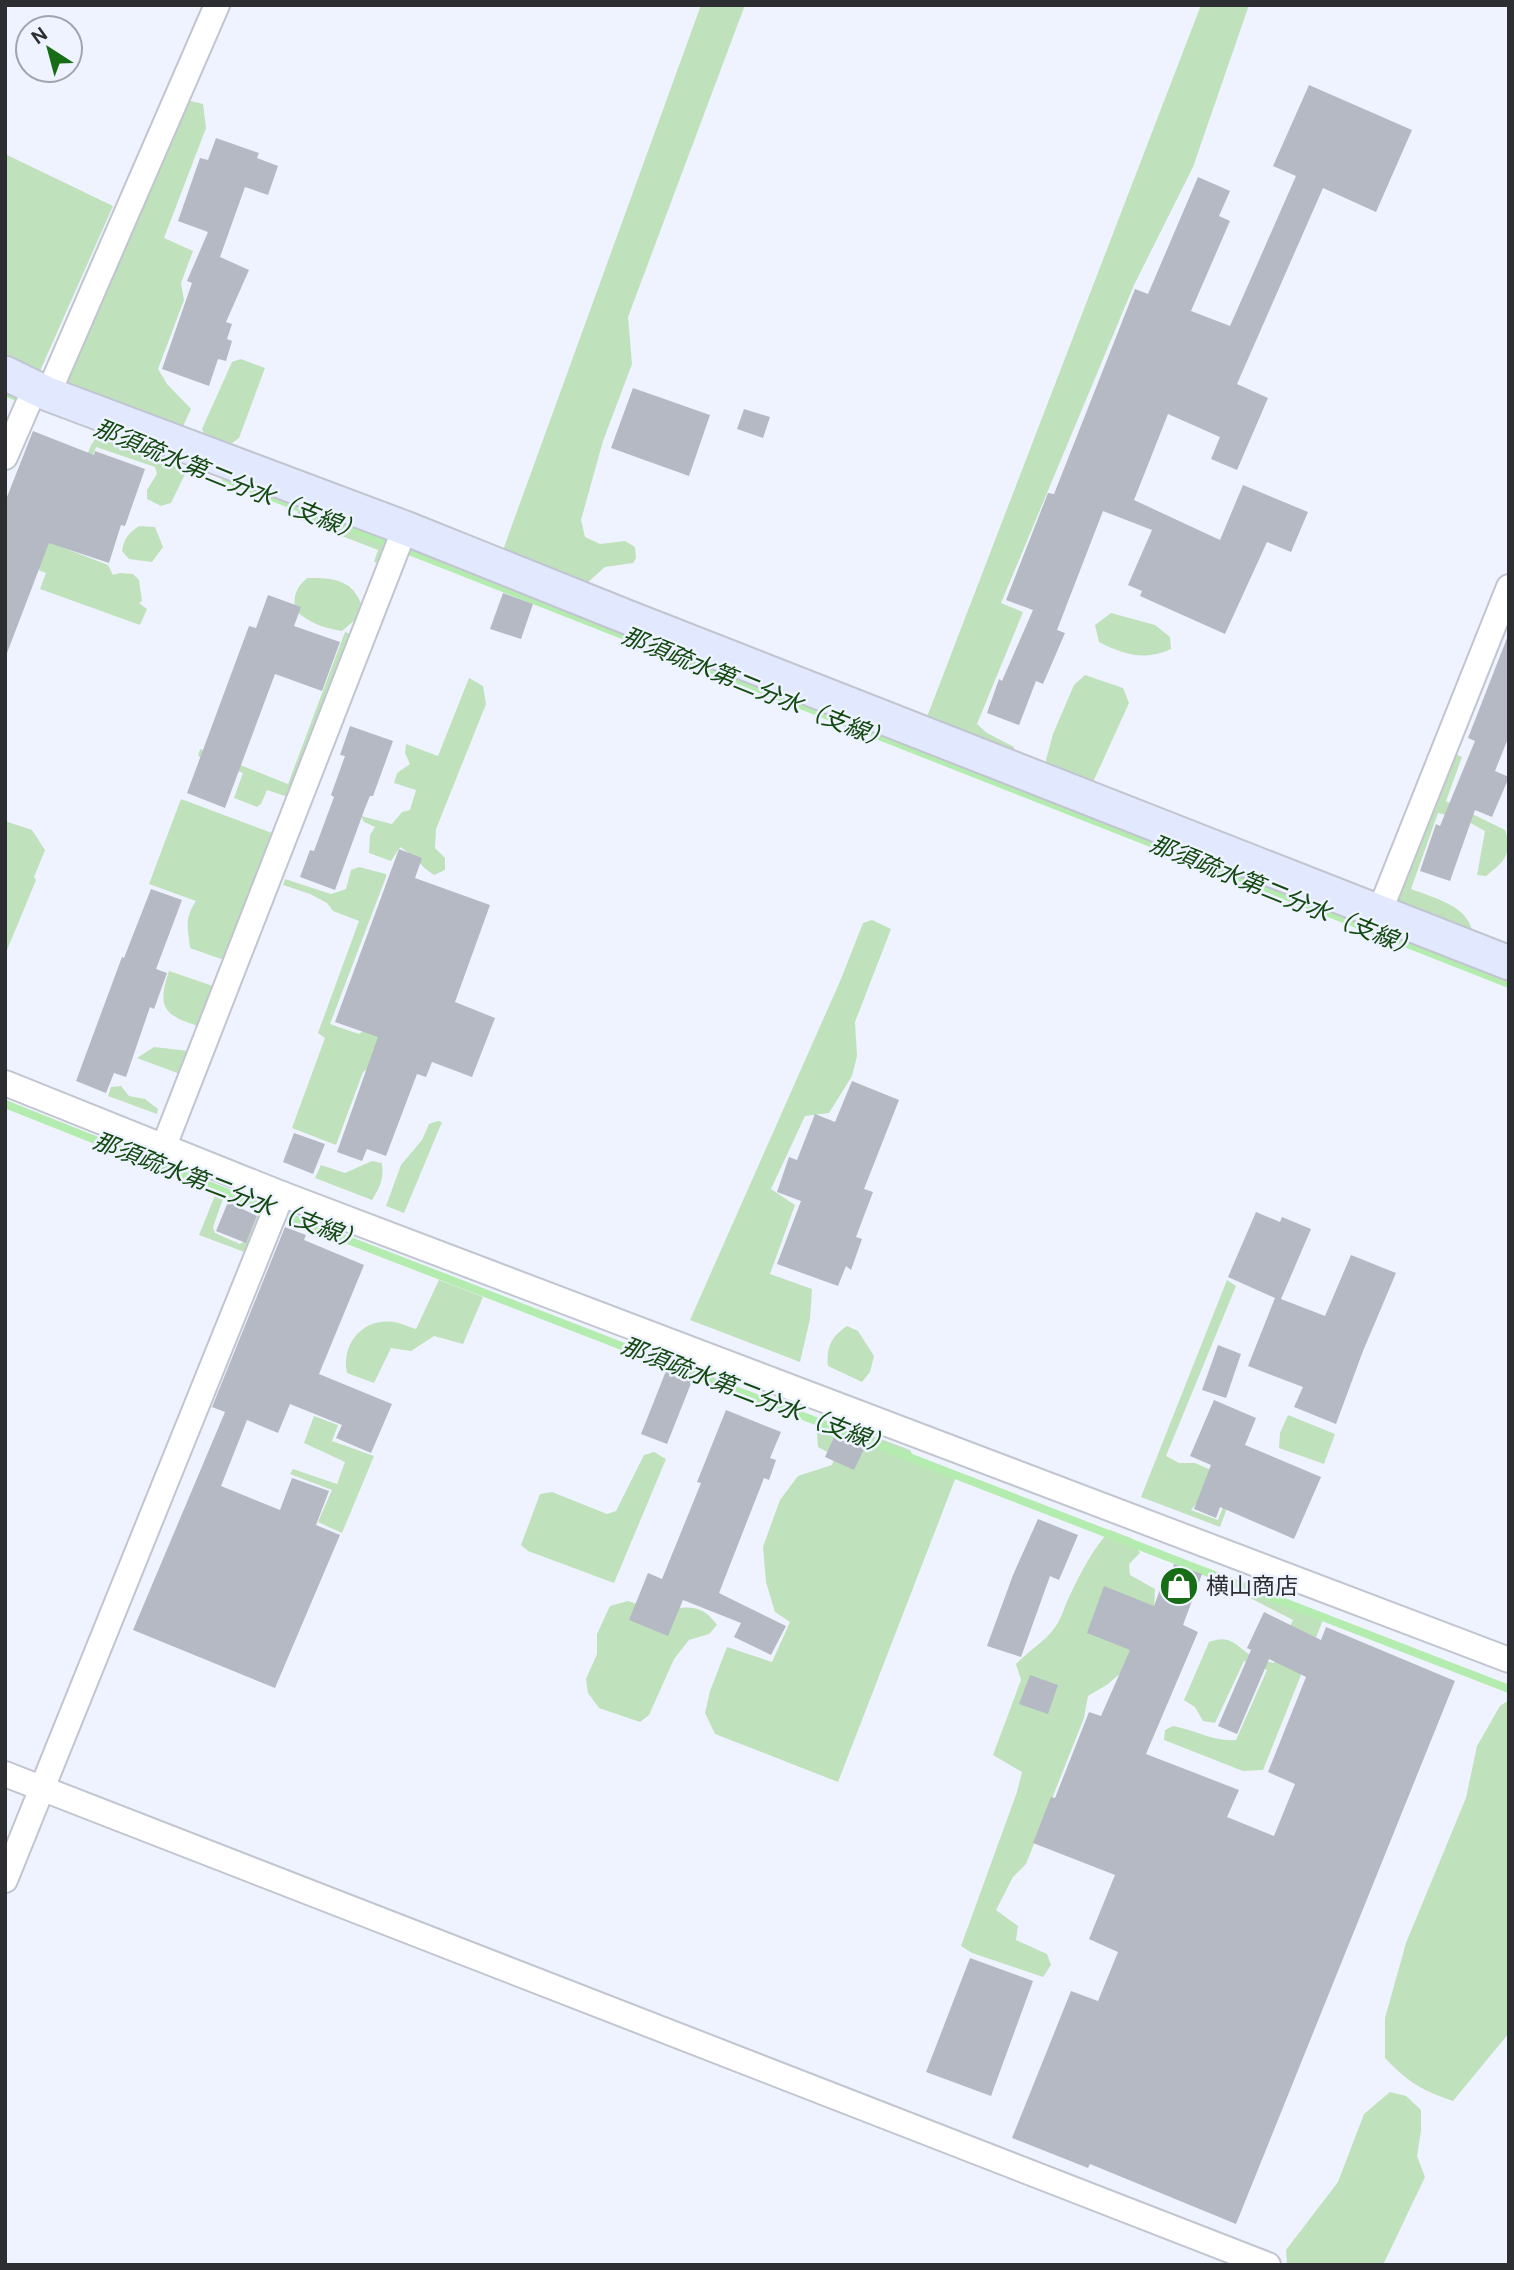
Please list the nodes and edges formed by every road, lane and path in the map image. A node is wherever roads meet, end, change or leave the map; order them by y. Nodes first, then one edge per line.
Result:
1 (217, 5) edge
2 (5, 373) edge
3 (42, 391) junction
4 (5, 457) edge
5 (405, 528) junction
6 (1509, 587) edge
7 (1379, 913) junction
8 (1509, 963) edge
9 (5, 1083) edge
10 (164, 1146) junction
11 (282, 1194) junction
12 (1509, 1660) edge
13 (5, 1774) edge
14 (43, 1788) junction
15 (5, 1880) edge
16 (1268, 2265) edge

1 - 3 street
2 - 3 street
3 - 4 street
3 - 5 street
5 - 7 street
5 - 10 street
6 - 7 street
7 - 8 street
9 - 10 street
10 - 11 street
11 - 12 street
11 - 14 street
13 - 14 street
14 - 15 street
14 - 16 street

